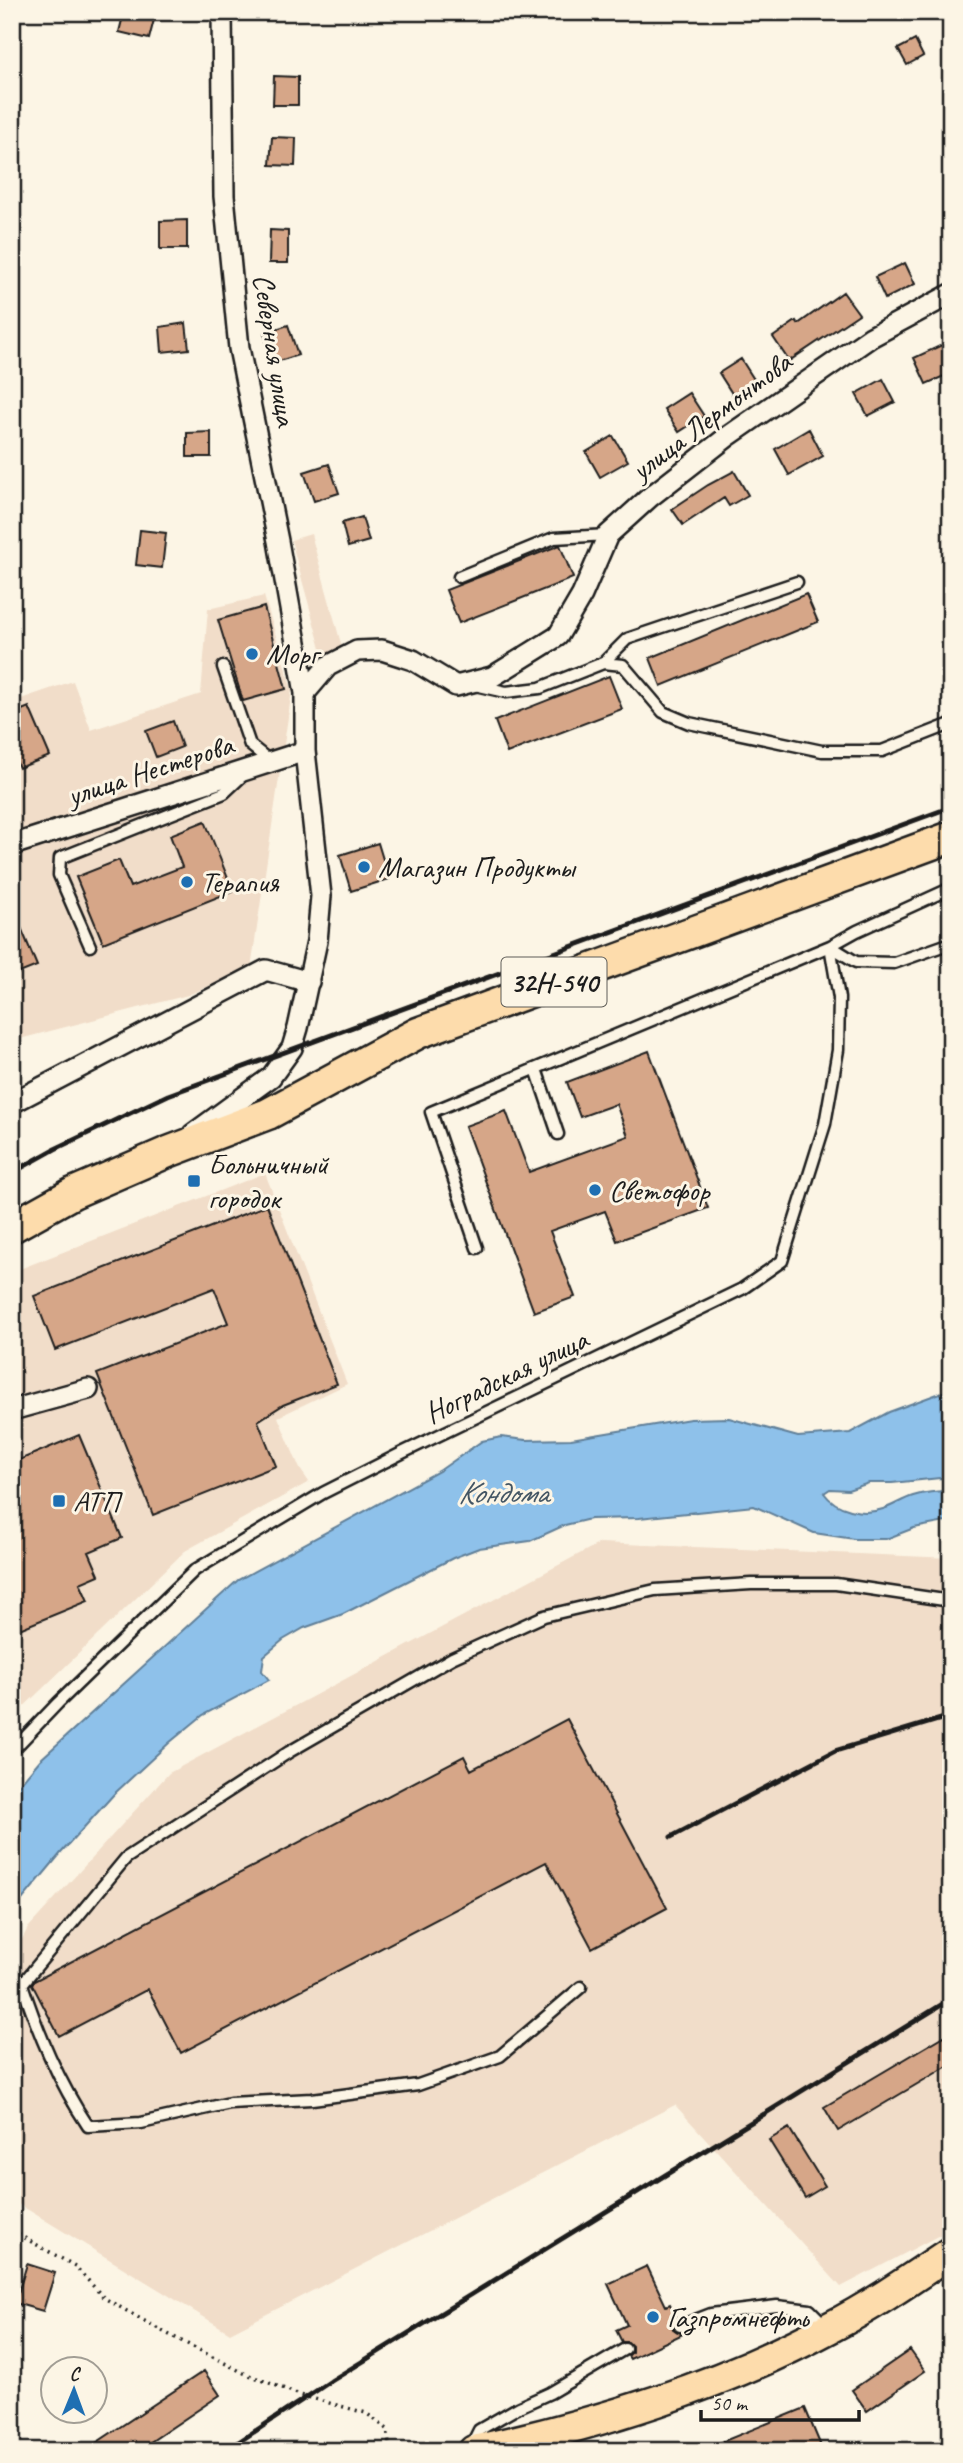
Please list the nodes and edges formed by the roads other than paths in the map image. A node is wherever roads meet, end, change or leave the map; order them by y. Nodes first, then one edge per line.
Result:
1 (222, 12) edge
2 (951, 294) edge
3 (608, 535) junction
4 (458, 578) dead end
5 (797, 582) dead end
6 (603, 663) junction
7 (223, 667) dead end
8 (468, 683) junction
9 (305, 693) junction
10 (951, 724) edge
11 (305, 751) junction
12 (272, 762) junction
13 (249, 769) junction
14 (951, 837) edge
15 (12, 845) edge
16 (951, 885) edge
17 (951, 943) edge
18 (90, 946) dead end
19 (830, 947) junction
20 (309, 982) junction
21 (536, 1069) junction
22 (12, 1103) edge
23 (558, 1134) dead end
24 (168, 1152) junction
25 (12, 1227) edge
26 (477, 1248) dead end
27 (88, 1389) dead end
28 (12, 1410) edge
29 (951, 1601) edge
30 (12, 1751) edge
31 (581, 1987) dead end
32 (951, 2252) edge
33 (680, 2326) dead end
34 (829, 2329) junction
35 (625, 2349) dead end
36 (471, 2451) edge

1 - 9 street, Северная улица
2 - 3 street, улица Лермонтова
3 - 4 lane
3 - 8 street, улица Лермонтова
5 - 6 lane
6 - 8 lane
6 - 10 lane
7 - 12 lane
8 - 9 street
9 - 11 street
11 - 12 street, улица Нестерова
11 - 20 street
12 - 13 street, улица Нестерова
13 - 15 street, улица Нестерова
13 - 18 lane
14 - 24 main road, 32Н-540
16 - 19 lane
17 - 19 lane
19 - 21 lane
19 - 30 lane, Ноградская улица
20 - 22 street
20 - 24 street
21 - 23 lane
21 - 26 lane
24 - 25 main road, 32Н-540
27 - 28 street
29 - 31 lane
32 - 34 main road
33 - 34 lane
34 - 36 main road
35 - 36 lane

